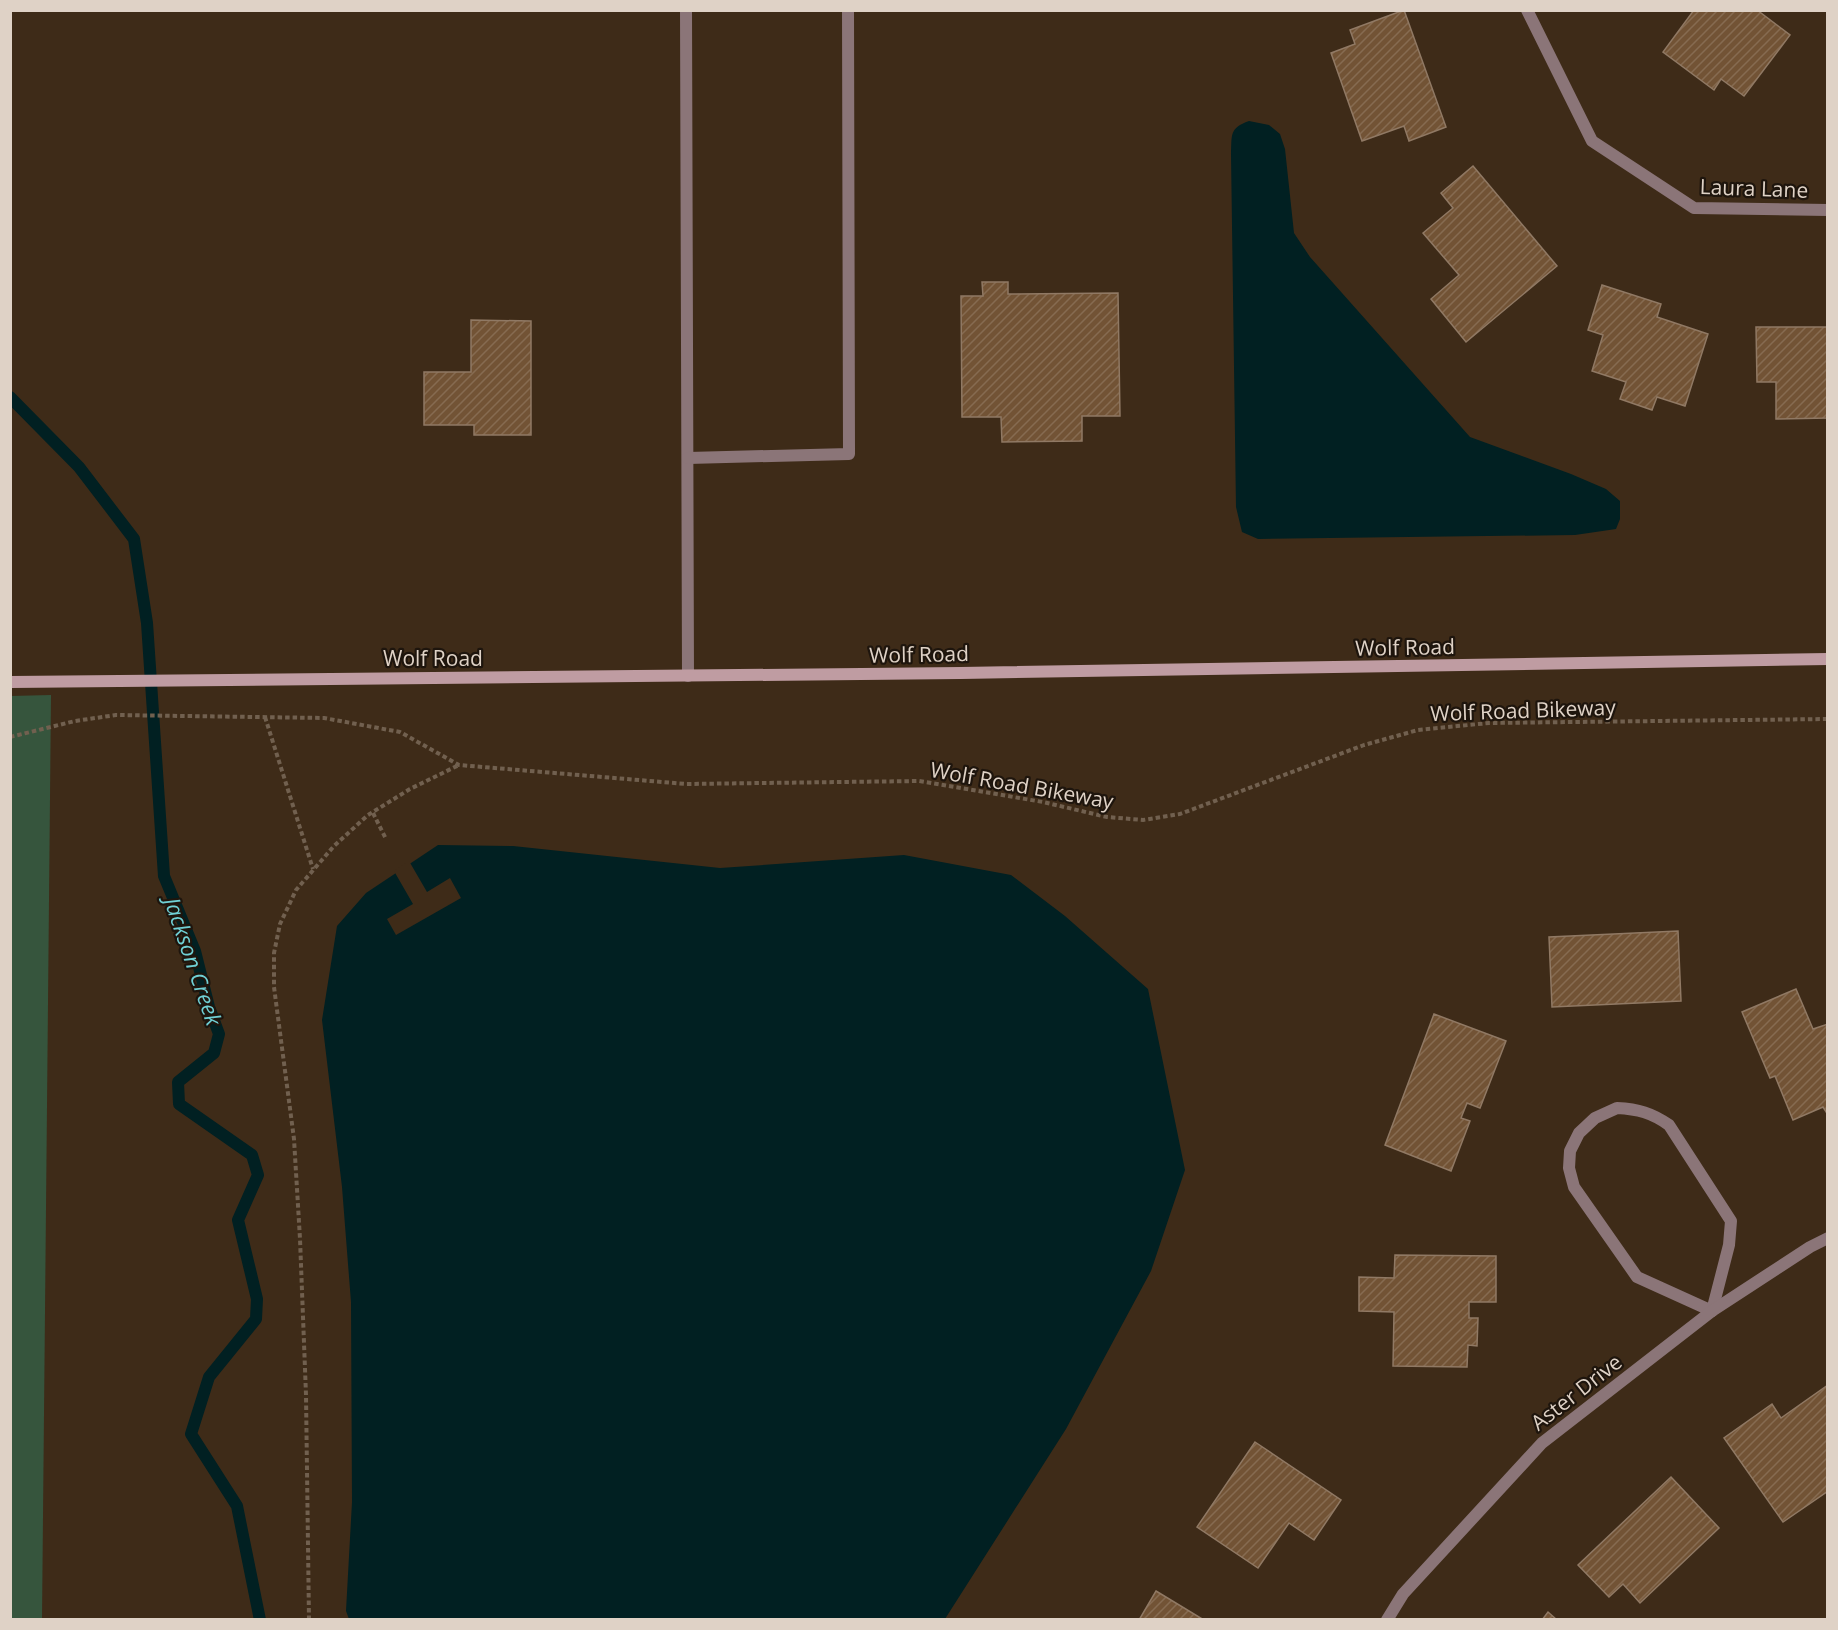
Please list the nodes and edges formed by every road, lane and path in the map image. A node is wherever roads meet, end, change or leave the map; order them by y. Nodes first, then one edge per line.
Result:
1 (686, 10) edge
2 (848, 10) edge
3 (1527, 10) edge
4 (1827, 210) edge
5 (688, 458) junction
6 (1827, 659) edge
7 (688, 676) junction
8 (10, 682) edge
9 (265, 717) junction
10 (1827, 719) edge
11 (10, 737) edge
12 (459, 765) junction
13 (373, 813) junction
14 (386, 839) dead end
15 (314, 870) junction
16 (1827, 1238) edge
17 (1712, 1311) junction
18 (309, 1620) edge
19 (1387, 1620) edge

1 - 5 street
2 - 5 street
3 - 4 street, Laura Lane
5 - 7 street
6 - 7 main road, Wolf Road
7 - 8 main road, Wolf Road
9 - 11 path, Wolf Road Bikeway
9 - 12 path, Wolf Road Bikeway
9 - 15 path
10 - 12 path, Wolf Road Bikeway
12 - 13 path
13 - 14 path
13 - 15 path
15 - 18 path
16 - 17 street, Aster Drive
17 - 17 street
17 - 19 street, Aster Drive

